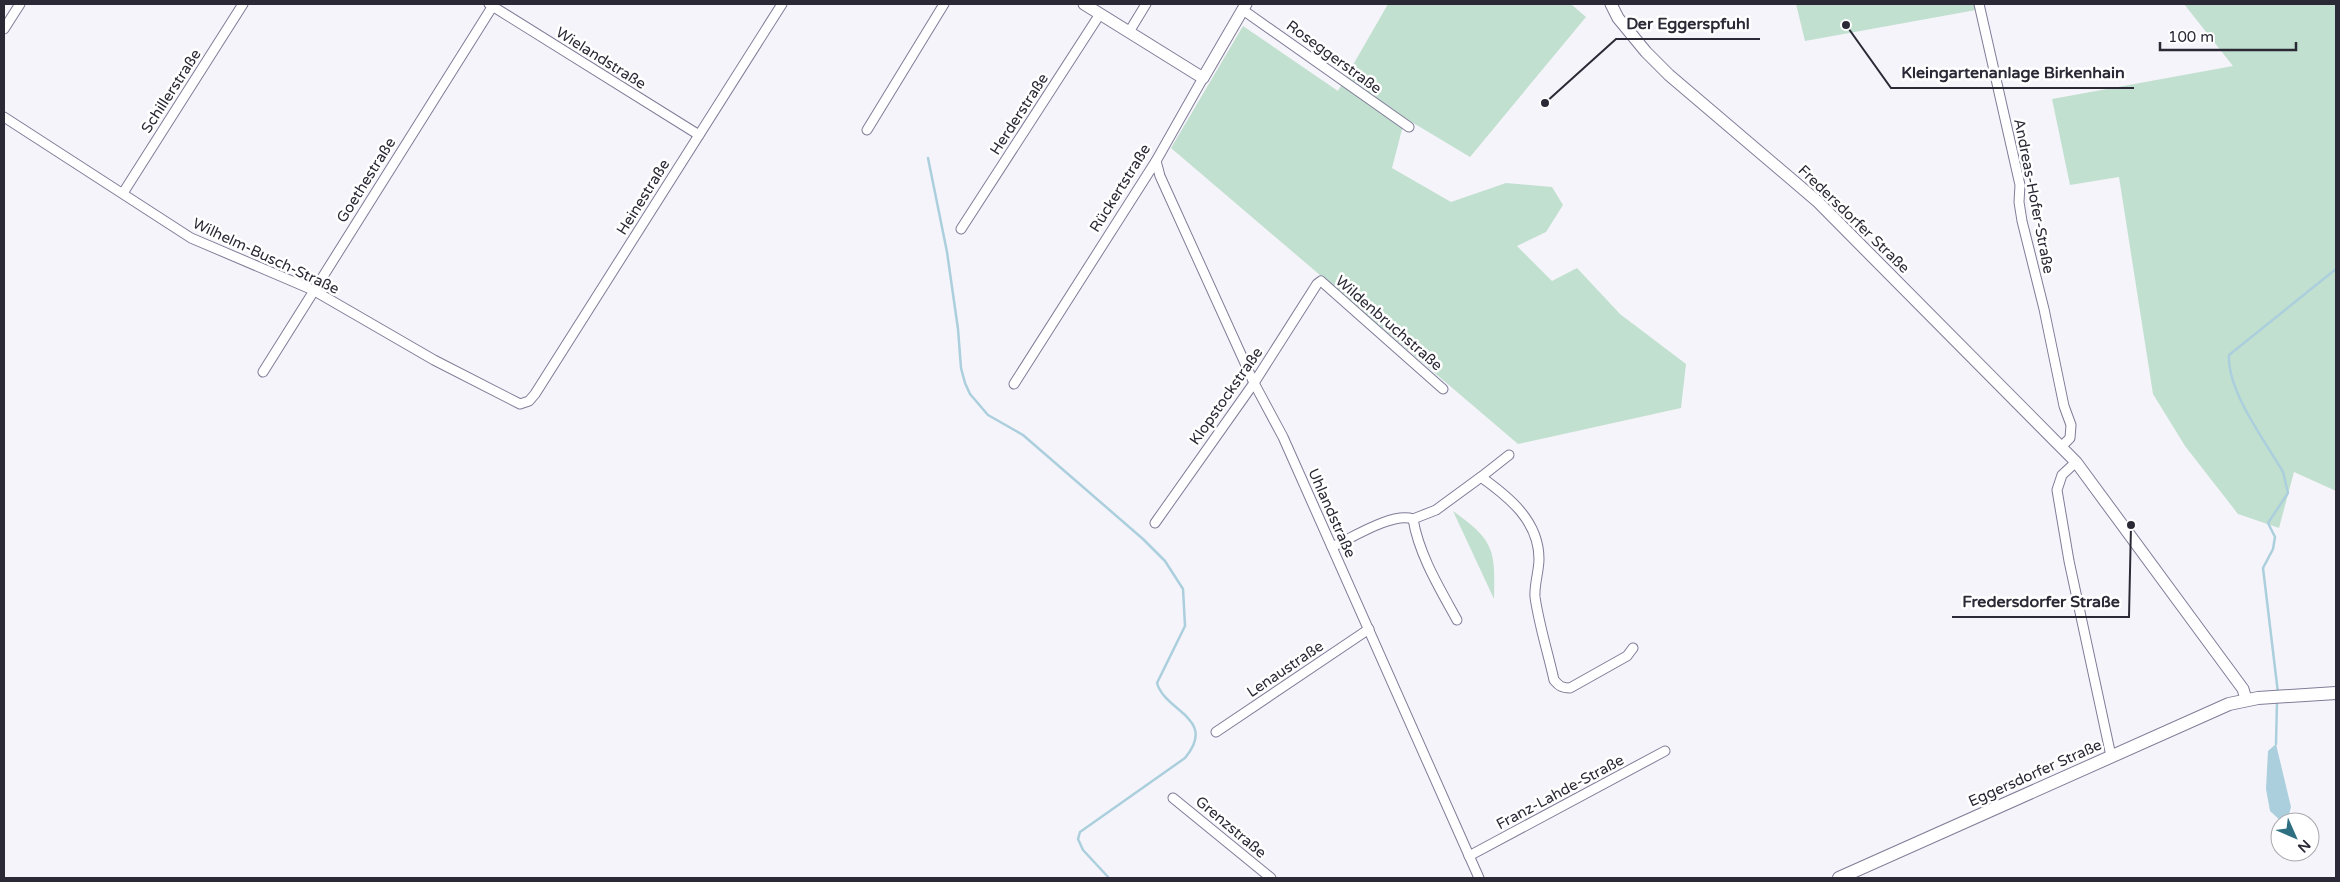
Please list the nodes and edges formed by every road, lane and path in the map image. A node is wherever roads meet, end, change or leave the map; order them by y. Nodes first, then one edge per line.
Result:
1 (20, 4) edge
2 (243, 4) edge
3 (492, 4) edge
4 (782, 4) edge
5 (944, 4) edge
6 (1084, 4) edge
7 (1146, 4) edge
8 (1611, 4) edge
9 (1979, 4) edge
10 (1244, 7) edge
11 (1100, 14) junction
12 (4, 29) edge
13 (1129, 32) junction
14 (1203, 78) junction
15 (4, 116) edge
16 (1409, 127) dead end
17 (866, 130) dead end
18 (699, 135) junction
19 (1156, 161) junction
20 (123, 193) junction
21 (961, 229) dead end
22 (1317, 284) joint
23 (313, 290) junction
24 (263, 372) dead end
25 (1254, 383) junction
26 (1014, 384) dead end
27 (1443, 389) dead end
28 (524, 404) joint
29 (2061, 447) junction
30 (1509, 455) dead end
31 (2076, 462) junction
32 (1481, 477) junction
33 (1412, 519) junction
34 (1155, 523) dead end
35 (1332, 547) junction
36 (1457, 620) dead end
37 (1369, 629) junction
38 (1633, 648) dead end
39 (2336, 693) edge
40 (2246, 699) junction
41 (1216, 732) dead end
42 (1665, 751) dead end
43 (2111, 756) junction
44 (1173, 798) dead end
45 (1469, 856) junction
46 (1271, 878) edge
47 (1479, 878) edge
48 (1839, 878) edge

1 - 12 street
2 - 20 street, Schillerstraße
3 - 18 street, Wielandstraße
3 - 23 street, Goethestraße
4 - 18 street, Heinestraße
5 - 17 street
6 - 11 street
7 - 13 street
8 - 29 street, Fredersdorfer Straße
9 - 29 street, Andreas-Hofer-Straße
10 - 14 street, Rückertstraße
10 - 16 street, Roseggerstraße
11 - 13 street
11 - 21 street, Herderstraße
13 - 14 street
14 - 19 street, Rückertstraße
15 - 20 street, Wilhelm-Busch-Straße
18 - 28 street, Heinestraße
19 - 25 street, Uhlandstraße
19 - 26 street, Rückertstraße
20 - 23 street, Wilhelm-Busch-Straße
22 - 25 street, Klopstockstraße
22 - 27 street, Wildenbruchstraße
23 - 24 street, Goethestraße
23 - 28 street, Wilhelm-Busch-Straße
25 - 34 street, Klopstockstraße
25 - 35 street, Uhlandstraße
29 - 31 street, Fredersdorfer Straße
30 - 32 street
31 - 40 street, Fredersdorfer Straße
31 - 43 street
32 - 33 street
32 - 38 street
33 - 35 street
33 - 36 street
35 - 37 street, Uhlandstraße
37 - 41 street, Lenaustraße
37 - 45 street, Uhlandstraße
39 - 40 main road, Eggersdorfer Straße
40 - 43 main road, Eggersdorfer Straße
42 - 45 street, Franz-Lahde-Straße
43 - 48 main road, Eggersdorfer Straße
44 - 46 street, Grenzstraße
45 - 47 street, Uhlandstraße

